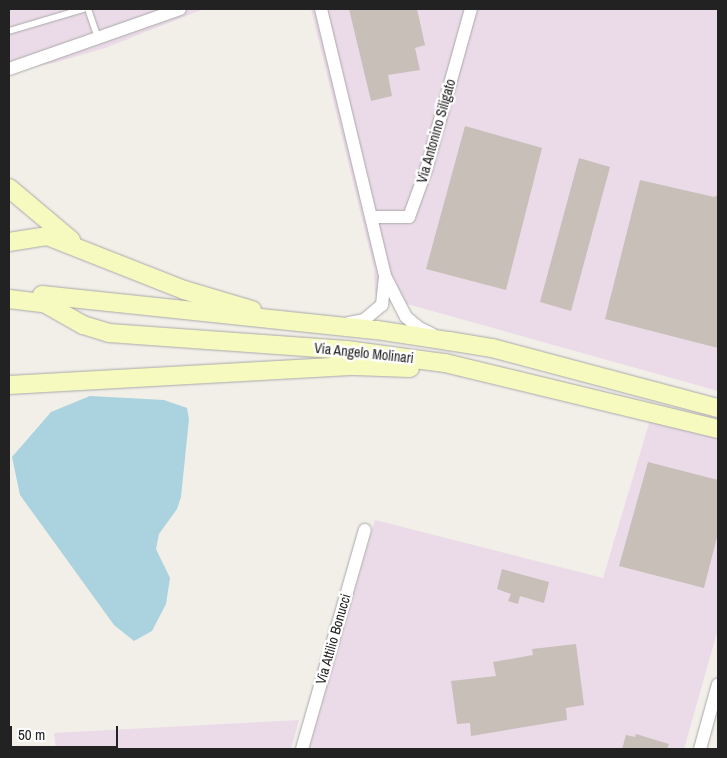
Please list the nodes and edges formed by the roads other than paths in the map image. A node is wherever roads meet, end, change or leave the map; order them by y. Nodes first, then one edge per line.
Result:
1 (83, 9) edge
2 (88, 9) edge
3 (180, 9) edge
4 (321, 9) edge
5 (470, 9) edge
6 (9, 31) edge
7 (98, 38) junction
8 (10, 69) edge
9 (9, 188) edge
10 (372, 217) junction
11 (9, 242) edge
12 (79, 247) junction
13 (385, 276) junction
14 (9, 292) edge
15 (9, 299) edge
16 (296, 322) junction
17 (332, 326) junction
18 (448, 340) junction
19 (445, 363) junction
20 (9, 377) edge
21 (42, 383) junction
22 (9, 385) edge
23 (718, 408) edge
24 (718, 429) edge
25 (365, 530) dead end
26 (718, 684) edge
27 (302, 749) edge
28 (700, 749) edge

1 - 6 lane
2 - 7 lane
3 - 7 street
4 - 10 street
5 - 10 street, Via Antonino Siligato
7 - 8 street
9 - 12 street
10 - 13 street
11 - 12 street
12 - 16 street
13 - 17 street
13 - 18 street
14 - 16 street, Via Angelo Molinari
15 - 19 street, Via Angelo Molinari
16 - 17 street, Via Angelo Molinari
17 - 18 street, Via Angelo Molinari
18 - 23 street, Via Angelo Molinari
19 - 21 street
19 - 24 street, Via Angelo Molinari
20 - 21 street
21 - 22 street
25 - 27 street, Via Attilio Bonucci
26 - 28 street

